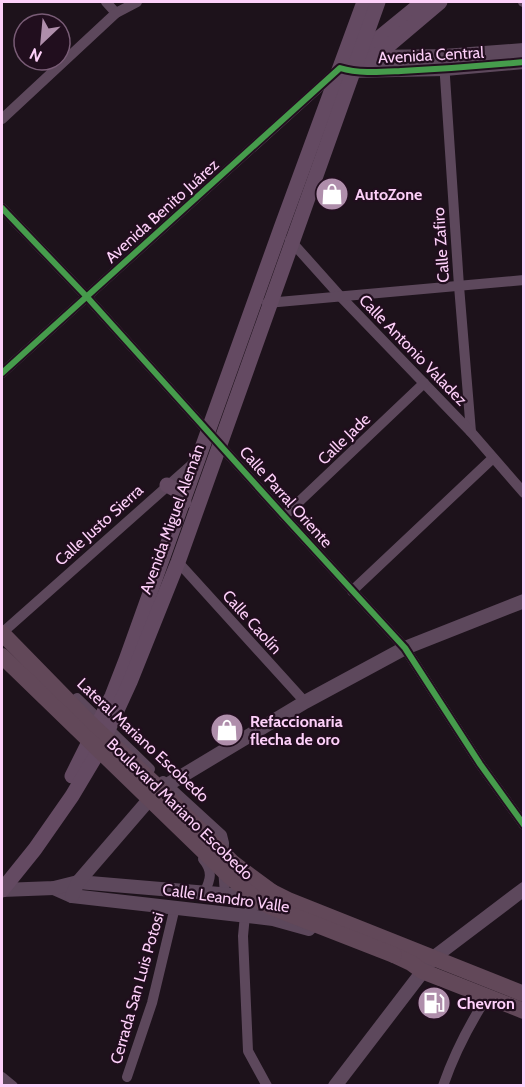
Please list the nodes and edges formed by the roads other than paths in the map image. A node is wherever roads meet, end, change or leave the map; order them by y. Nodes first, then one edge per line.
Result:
1 (105, 2) edge
2 (137, 2) edge
3 (364, 2) edge
4 (378, 2) edge
5 (423, 2) edge
6 (440, 2) edge
7 (116, 13) junction
8 (524, 50) edge
9 (352, 53) junction
10 (375, 57) junction
11 (524, 62) edge
12 (444, 63) junction
13 (347, 70) junction
14 (2, 119) edge
15 (2, 208) edge
16 (281, 228) junction
17 (291, 242) junction
18 (524, 280) edge
19 (459, 286) junction
20 (87, 297) junction
21 (341, 297) junction
22 (262, 302) junction
23 (2, 372) edge
24 (424, 383) junction
25 (208, 430) junction
26 (471, 432) junction
27 (219, 442) junction
28 (493, 458) junction
29 (198, 459) junction
30 (166, 485) junction
31 (524, 493) edge
32 (184, 502) junction
33 (284, 516) junction
34 (178, 562) junction
35 (352, 591) junction
36 (524, 601) edge
37 (3, 630) edge
38 (405, 648) junction
39 (2, 656) edge
40 (2, 662) edge
41 (305, 702) junction
42 (104, 724) junction
43 (92, 750) junction
44 (167, 785) junction
45 (147, 802) junction
46 (524, 825) edge
47 (2, 874) edge
48 (78, 882) junction
49 (54, 888) junction
50 (524, 889) edge
51 (2, 890) edge
52 (204, 892) junction
53 (225, 894) junction
54 (72, 896) junction
55 (288, 900) junction
56 (176, 908) junction
57 (245, 915) junction
58 (428, 964) junction
59 (520, 989) edge
60 (487, 997) junction
61 (524, 1011) edge
62 (2, 1077) edge
63 (127, 1077) dead end
64 (13, 1086) edge
65 (267, 1086) edge
66 (335, 1086) edge
67 (442, 1086) edge

1 - 7 street
2 - 7 street
3 - 9 main road, Avenida Miguel Alemán
4 - 9 main road, Avenida Miguel Alemán
5 - 9 main road
6 - 10 main road
7 - 14 street
8 - 12 street, Avenida Central
9 - 10 street, Avenida Central
9 - 13 main road, Avenida Miguel Alemán
10 - 12 street, Avenida Central
10 - 13 main road
11 - 12 street, Avenida Central
12 - 13 street, Avenida Central
12 - 19 street, Calle Zafiro
13 - 16 main road, Avenida Miguel Alemán
13 - 17 main road, Avenida Miguel Alemán
13 - 20 street, Avenida Benito Juárez
15 - 20 street, Calle Parral Oriente
16 - 17 street, Calle Antonio Valadez
16 - 22 main road, Avenida Miguel Alemán
17 - 21 street, Calle Antonio Valadez
17 - 22 main road, Avenida Miguel Alemán
18 - 19 street
19 - 21 street
19 - 26 street, Calle Zafiro
20 - 23 street, Avenida Benito Juárez
20 - 25 street, Calle Parral Oriente
21 - 22 street
21 - 24 street, Calle Antonio Valadez
22 - 25 main road, Avenida Miguel Alemán
22 - 27 main road, Avenida Miguel Alemán
24 - 26 street, Calle Antonio Valadez
24 - 33 street, Calle Jade
25 - 27 street, Calle Parral Oriente
25 - 29 main road, Avenida Miguel Alemán
26 - 28 street, Calle Antonio Valadez
27 - 29 street, Calle Justo Sierra
27 - 33 street, Calle Parral Oriente
27 - 34 main road, Avenida Miguel Alemán
28 - 31 street, Calle Antonio Valadez
28 - 35 street
29 - 30 street, Calle Justo Sierra
29 - 32 main road, Avenida Miguel Alemán
30 - 32 main road
30 - 37 street, Calle Justo Sierra
32 - 42 main road, Avenida Miguel Alemán
33 - 35 street, Calle Parral Oriente
34 - 41 street, Calle Caolín
34 - 42 main road, Avenida Miguel Alemán
35 - 38 street, Calle Parral Oriente
36 - 38 street
37 - 42 street, Lateral Mariano Escobedo
37 - 55 main road, Boulevard Mariano Escobedo, bridge
38 - 41 street
38 - 46 street, Calle Parral Oriente
39 - 58 main road, Boulevard Mariano Escobedo, bridge
40 - 43 street
41 - 44 street
42 - 43 main road, Avenida Miguel Alemán
42 - 44 street, Lateral Mariano Escobedo
43 - 45 street
43 - 47 main road, Avenida Miguel Alemán
43 - 51 main road, Avenida Miguel Alemán
44 - 45 street
44 - 53 street, Lateral Mariano Escobedo
45 - 48 street
45 - 52 street
48 - 49 street, Calle Leandro Valle
48 - 52 street, Calle Leandro Valle
48 - 54 street
49 - 51 street, Calle Leandro Valle
49 - 54 street, Calle Leandro Valle
50 - 58 street
52 - 53 street, Calle Leandro Valle
53 - 55 street, Calle Leandro Valle
54 - 56 street, Calle Leandro Valle
55 - 57 street
55 - 58 main road, Boulevard Mariano Escobedo
56 - 57 street, Calle Leandro Valle
56 - 63 street, Cerrada San Luis Potosi
57 - 58 street, Calle Leandro Valle
57 - 65 street
58 - 59 main road, Boulevard Mariano Escobedo
58 - 60 main road, Boulevard Mariano Escobedo
58 - 66 street
60 - 61 main road, Boulevard Mariano Escobedo
60 - 67 street
62 - 64 street

